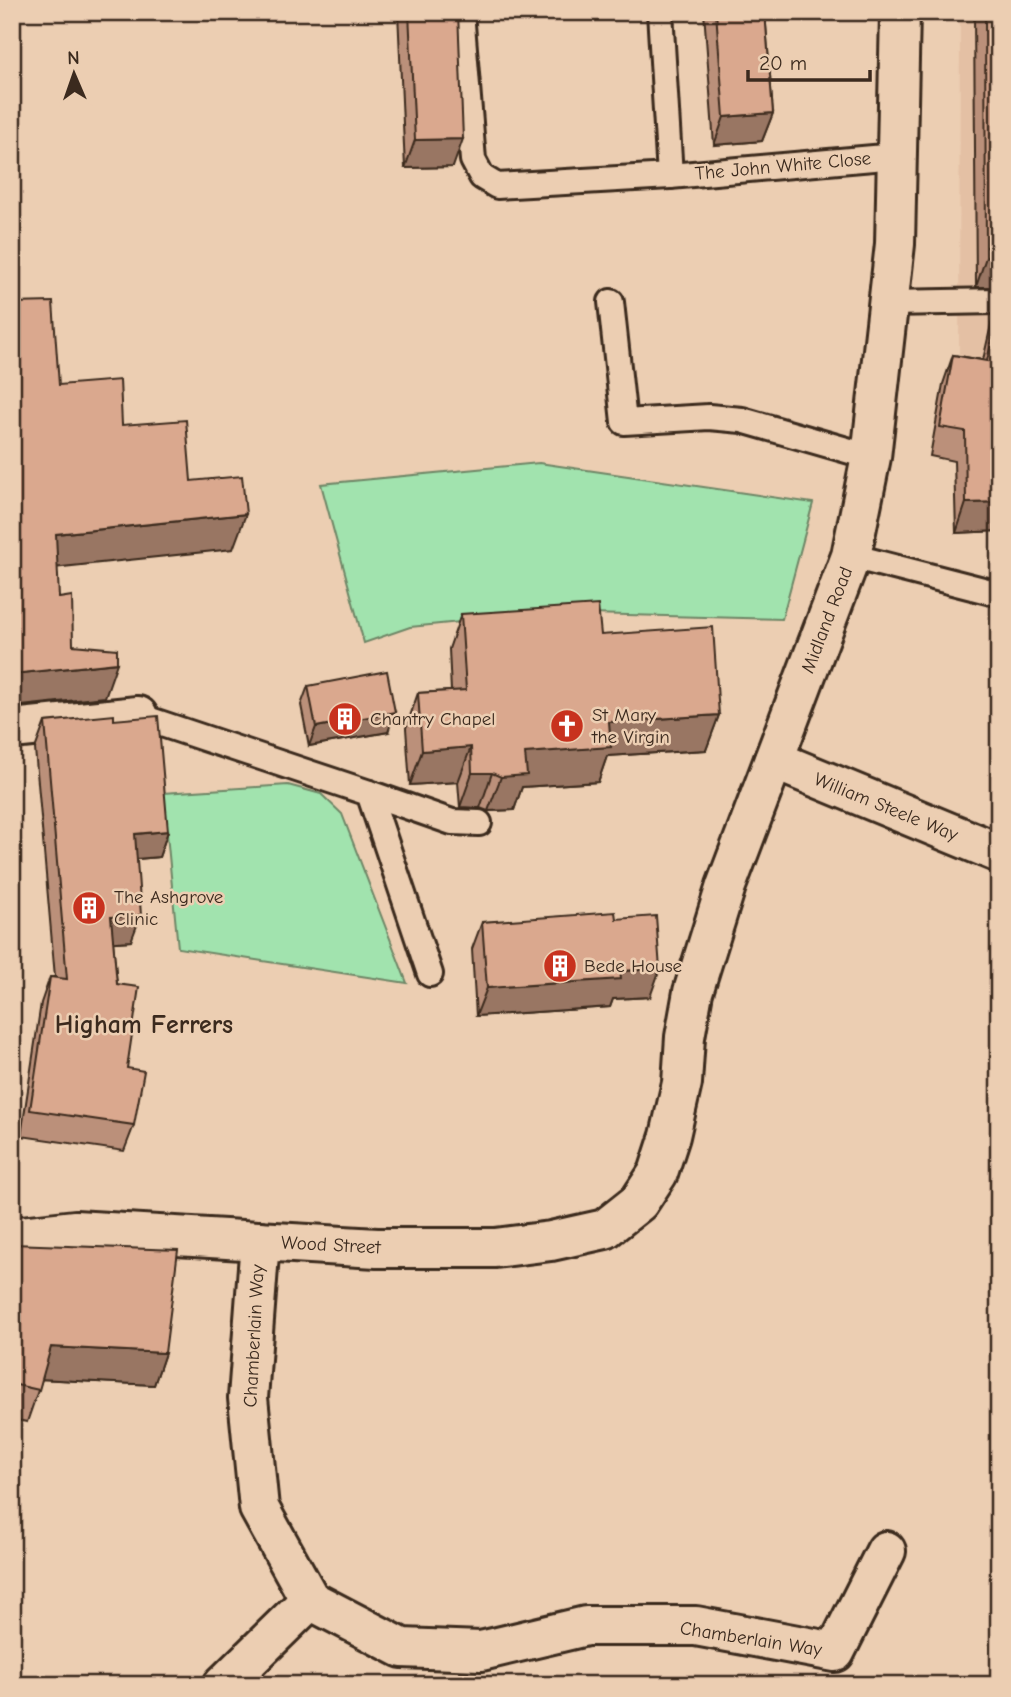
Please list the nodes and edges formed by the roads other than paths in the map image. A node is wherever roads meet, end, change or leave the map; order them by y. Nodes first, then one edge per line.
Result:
1 (461, 12) edge
2 (660, 12) edge
3 (900, 12) edge
4 (896, 156) junction
5 (670, 176) junction
6 (999, 301) edge
7 (611, 302) dead end
8 (888, 303) junction
9 (871, 457) junction
10 (851, 556) junction
11 (999, 594) edge
12 (138, 716) joint
13 (12, 729) edge
14 (774, 760) junction
15 (369, 793) junction
16 (478, 823) dead end
17 (999, 853) edge
18 (430, 974) dead end
19 (639, 1202) joint
20 (12, 1237) edge
21 (260, 1241) junction
22 (886, 1551) dead end
23 (310, 1600) junction
24 (223, 1685) edge

1 - 5 lane, The John White Close
2 - 5 lane, The John White Close
3 - 4 street, Midland Road
4 - 5 lane, The John White Close
4 - 8 street, Midland Road
6 - 8 lane
7 - 9 lane
8 - 9 street, Midland Road
9 - 10 street, Midland Road
10 - 11 lane
10 - 14 street, Midland Road
12 - 13 street
12 - 15 lane
14 - 17 street, William Steele Way
14 - 19 street, Midland Road
15 - 16 lane
15 - 18 lane
19 - 21 street, Wood Street
20 - 21 street, Wood Street
21 - 23 street, Chamberlain Way
22 - 23 street, Chamberlain Way
23 - 24 street

